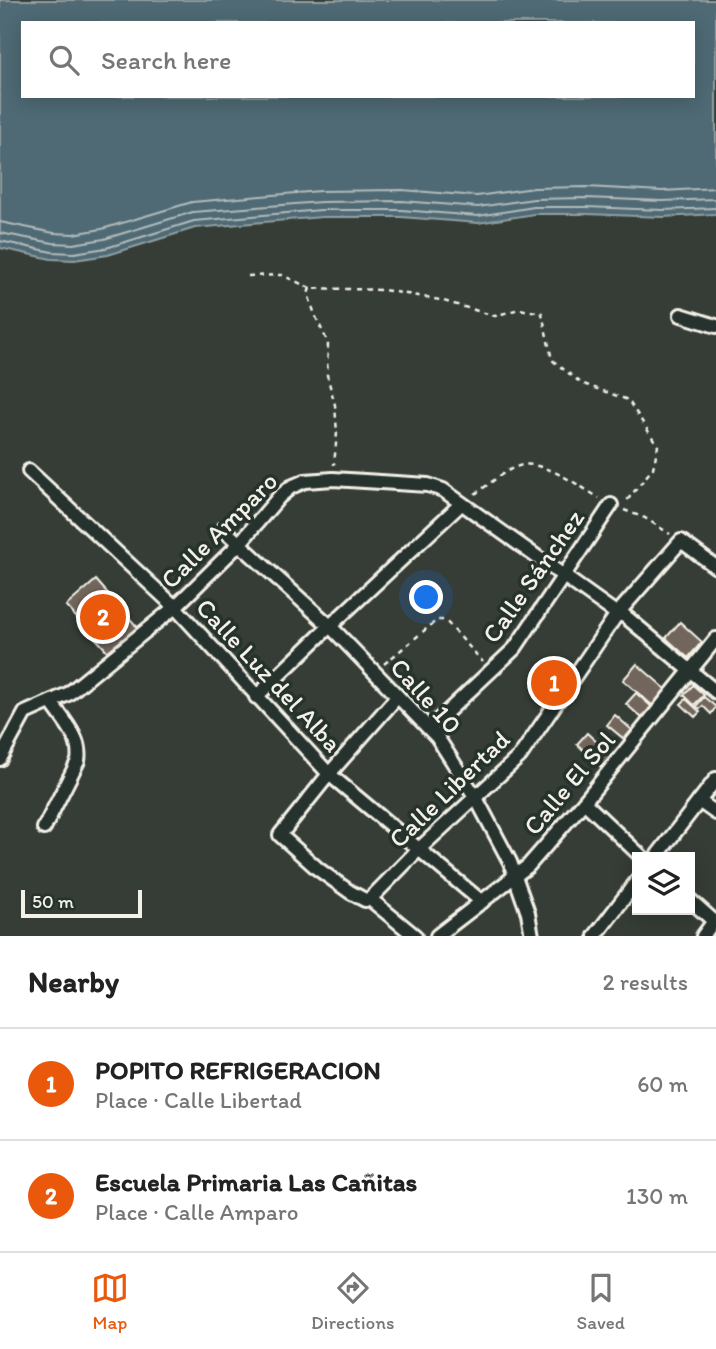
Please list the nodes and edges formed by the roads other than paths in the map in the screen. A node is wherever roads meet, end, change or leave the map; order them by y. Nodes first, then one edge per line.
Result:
1 (681, 315) dead end
2 (716, 326) edge
3 (29, 471) dead end
4 (461, 504) junction
5 (611, 505) road end
6 (223, 529) dead end
7 (239, 544) junction
8 (716, 567) edge
9 (563, 578) junction
10 (175, 607) junction
11 (617, 614) junction
12 (330, 626) junction
13 (716, 639) edge
14 (691, 671) junction
15 (716, 692) edge
16 (256, 697) junction
17 (397, 697) junction
18 (51, 702) junction
19 (430, 728) junction
20 (0, 759) edge
21 (329, 774) junction
22 (716, 779) edge
23 (475, 798) junction
24 (699, 801) junction
25 (584, 802) junction
26 (716, 813) edge
27 (44, 828) dead end
28 (418, 850) junction
29 (637, 852) edge
30 (660, 852) edge
31 (516, 876) junction
32 (632, 888) edge
33 (370, 900) junction
34 (482, 902) junction
35 (695, 904) edge
36 (715, 922) edge
37 (415, 936) edge
38 (438, 936) edge
39 (532, 936) edge
40 (595, 936) edge
41 (703, 936) edge

1 - 2 street
3 - 10 street, Calle Luz del Alba
4 - 7 street, Calle Amparo
4 - 9 street, Calle Amparo
4 - 12 street
5 - 9 street, Calle Sánchez
6 - 7 street, Calle 10
7 - 10 street, Calle Amparo
7 - 12 street, Calle 10
8 - 11 street, Calle Libertad
9 - 11 street, Calle Amparo
9 - 19 street, Calle Sánchez
10 - 16 street, Calle Luz del Alba
10 - 18 street, Calle Amparo
11 - 14 street, Calle Amparo
11 - 23 street, Calle Libertad
12 - 16 street
12 - 17 street, Calle 10
13 - 14 street, Calle El Sol
14 - 15 street, Calle Amparo
14 - 25 street, Calle El Sol
16 - 21 street, Calle Luz del Alba
17 - 19 street, Calle 10
17 - 21 street
18 - 20 street, Calle Amparo
18 - 27 street
19 - 23 street, Calle 10
21 - 28 street, Calle Luz del Alba
21 - 33 street
22 - 24 street
23 - 28 street, Calle Libertad
23 - 31 street, Calle 10
24 - 26 street
24 - 30 street
25 - 29 street
25 - 31 street, Calle El Sol
28 - 33 street, Calle Libertad
28 - 34 street, Calle Luz del Alba
31 - 34 street, Calle El Sol
31 - 39 street, Calle 10
32 - 40 street
33 - 37 street
34 - 38 street, Calle El Sol
35 - 36 street
36 - 41 street

